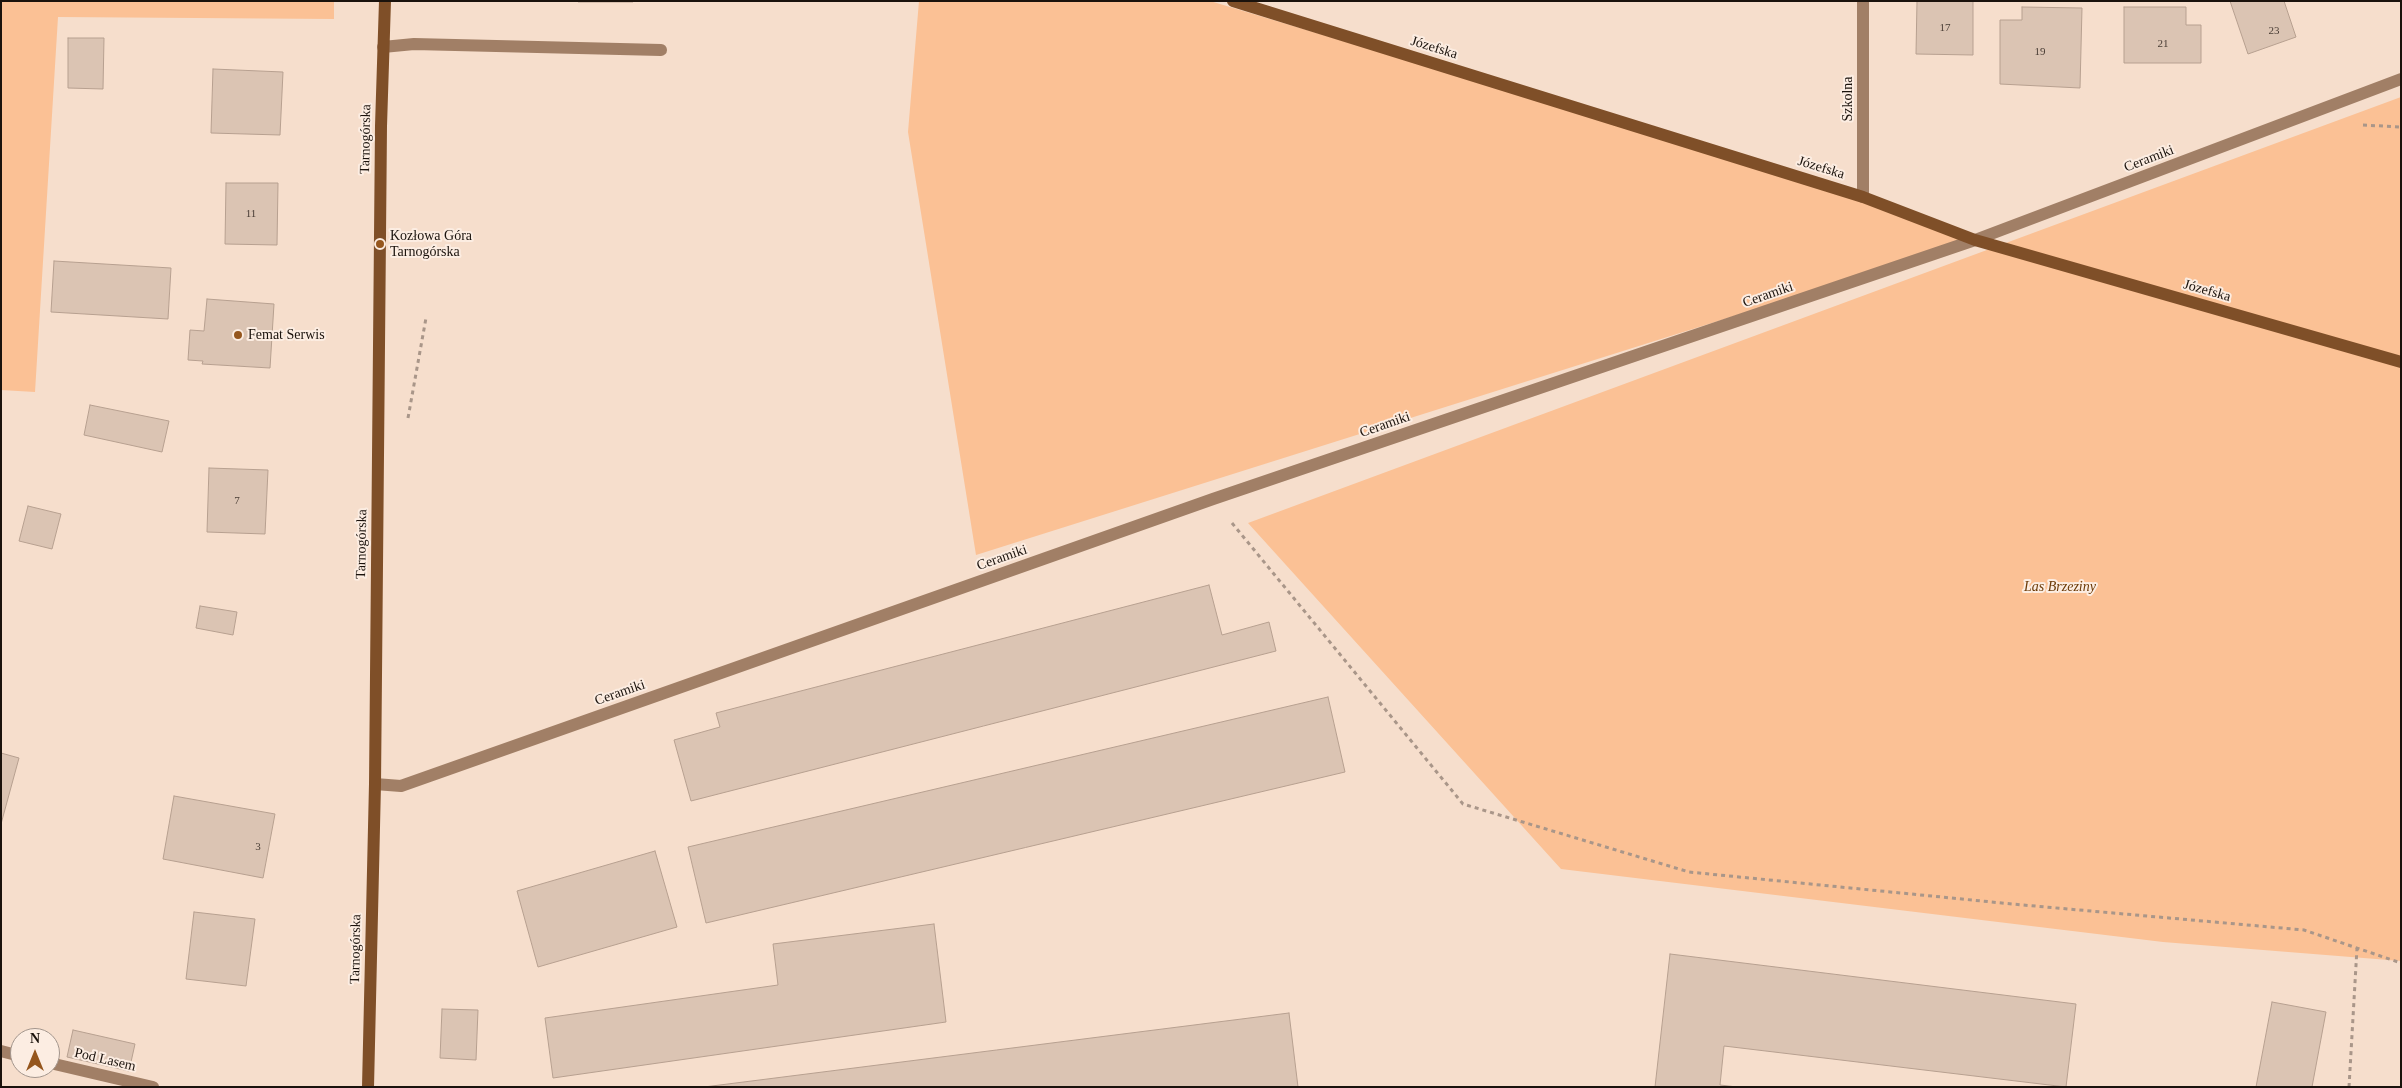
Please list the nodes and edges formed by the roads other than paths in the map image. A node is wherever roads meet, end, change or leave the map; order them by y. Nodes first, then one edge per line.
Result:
1 (385, 1) edge
2 (1233, 1) edge
3 (1863, 1) edge
4 (383, 47) junction
5 (661, 50) dead end
6 (2401, 79) edge
7 (1863, 197) junction
8 (1976, 240) junction
9 (2401, 362) edge
10 (374, 784) junction
11 (60, 1065) edge
12 (153, 1087) edge
13 (368, 1087) edge

1 - 4 street, Tarnogórska
2 - 7 street, Józefska
3 - 7 street, Szkolna
4 - 5 street
4 - 10 street, Tarnogórska
6 - 8 street, Ceramiki
7 - 8 street, Józefska
8 - 9 street, Józefska
8 - 10 street, Ceramiki
10 - 13 street, Tarnogórska
11 - 12 street, Pod Lasem

